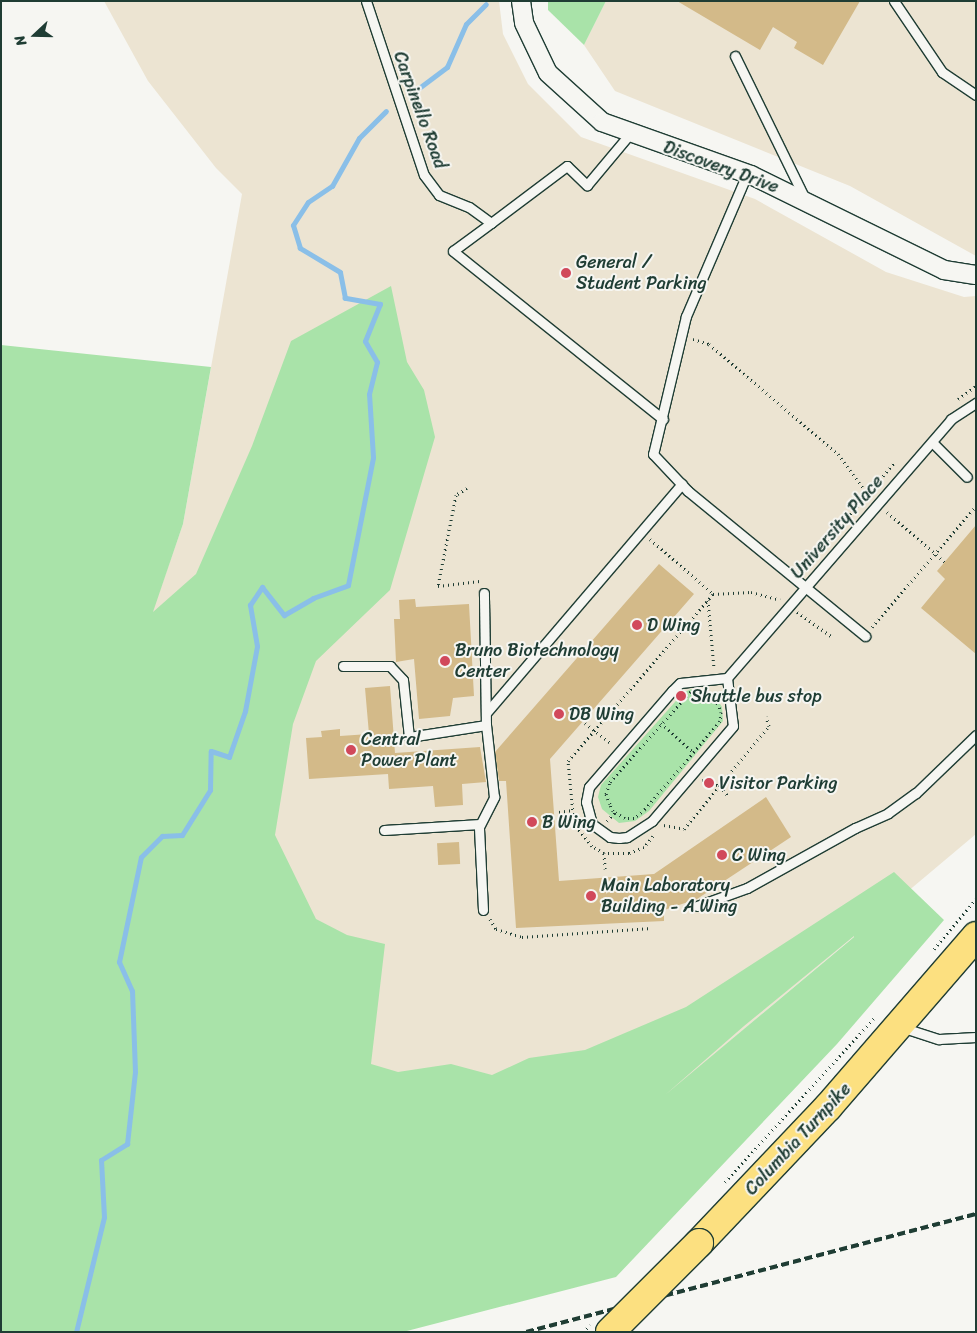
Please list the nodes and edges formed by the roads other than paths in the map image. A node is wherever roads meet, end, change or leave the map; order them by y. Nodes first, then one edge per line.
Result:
1 (366, 1) edge
2 (521, 1) edge
3 (894, 1) edge
4 (734, 56) dead end
5 (976, 96) edge
6 (629, 134) junction
7 (747, 174) junction
8 (807, 202) junction
9 (491, 224) junction
10 (976, 275) edge
11 (976, 403) edge
12 (663, 419) junction
13 (932, 442) junction
14 (967, 477) dead end
15 (682, 484) junction
16 (807, 586) junction
17 (484, 593) road end
18 (864, 636) road end
19 (343, 666) dead end
20 (728, 678) junction
21 (488, 712) junction
22 (486, 726) junction
23 (976, 735) edge
24 (480, 824) junction
25 (384, 830) dead end
26 (697, 906) dead end
27 (483, 910) road end
28 (976, 936) edge
29 (890, 1018) junction
30 (976, 1037) edge
31 (610, 1332) edge

1 - 9 lane, Carpinello Road
2 - 6 street, Discovery Drive
3 - 5 lane
4 - 8 lane
6 - 7 street, Discovery Drive
6 - 9 lane
7 - 8 street, Discovery Drive
7 - 12 lane
8 - 10 street, Discovery Drive
9 - 12 lane
11 - 13 lane, University Place
12 - 15 lane
13 - 14 lane
13 - 16 lane, University Place
15 - 16 lane
15 - 21 lane
16 - 18 lane
16 - 20 lane, University Place
17 - 21 lane
19 - 22 lane
20 - 20 lane
21 - 22 lane
22 - 24 lane
23 - 26 lane
24 - 25 lane
24 - 27 lane
28 - 29 main road, Columbia Turnpike
29 - 30 lane
29 - 31 main road, Columbia Turnpike, bridge

